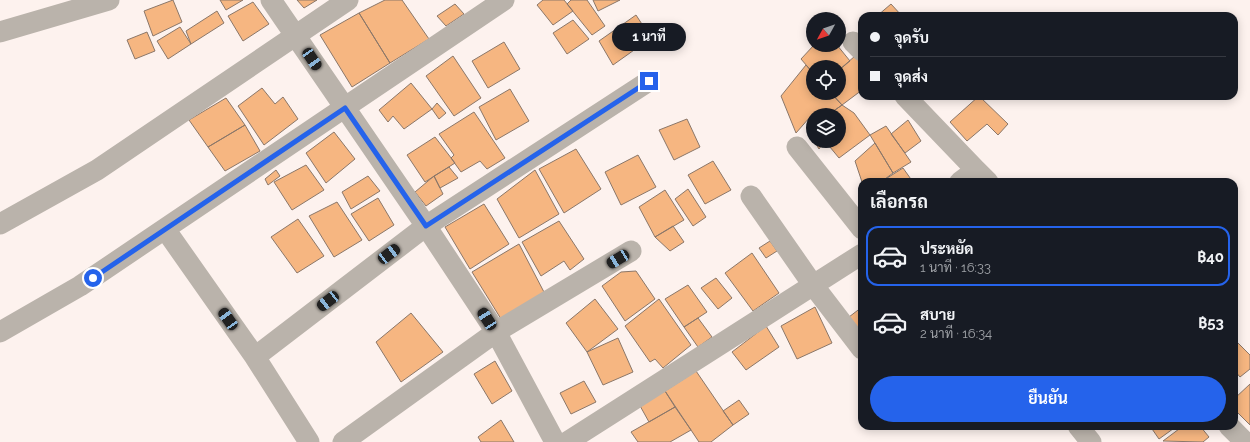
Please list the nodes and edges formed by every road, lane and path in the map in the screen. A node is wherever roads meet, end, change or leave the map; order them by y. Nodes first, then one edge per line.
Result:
1 (109, 0) edge
2 (271, 0) edge
3 (348, 0) edge
4 (504, 0) edge
5 (0, 32) edge
6 (296, 35) junction
7 (649, 81) dead end
8 (908, 100) edge
9 (345, 108) junction
10 (797, 147) dead end
11 (975, 178) edge
12 (751, 196) dead end
13 (0, 224) edge
14 (858, 224) edge
15 (426, 226) junction
16 (165, 229) junction
17 (631, 251) dead end
18 (858, 257) edge
19 (813, 285) junction
20 (0, 332) edge
21 (496, 332) junction
22 (858, 344) edge
23 (255, 358) junction
24 (1081, 430) edge
25 (1233, 430) edge
26 (309, 442) edge
27 (343, 442) edge
28 (555, 442) edge
29 (566, 442) edge
30 (1091, 442) edge
31 (1245, 442) edge

1 - 5 street
2 - 6 street
3 - 6 street
4 - 9 street
6 - 9 street
6 - 13 street
7 - 15 street
8 - 11 street
9 - 15 street
9 - 16 street
10 - 14 street
12 - 19 street
15 - 21 street
15 - 23 street
16 - 20 street
16 - 23 street
17 - 21 street
18 - 19 street
19 - 22 street
19 - 29 street
21 - 27 street
21 - 28 street
23 - 26 street
24 - 30 street
25 - 31 street

